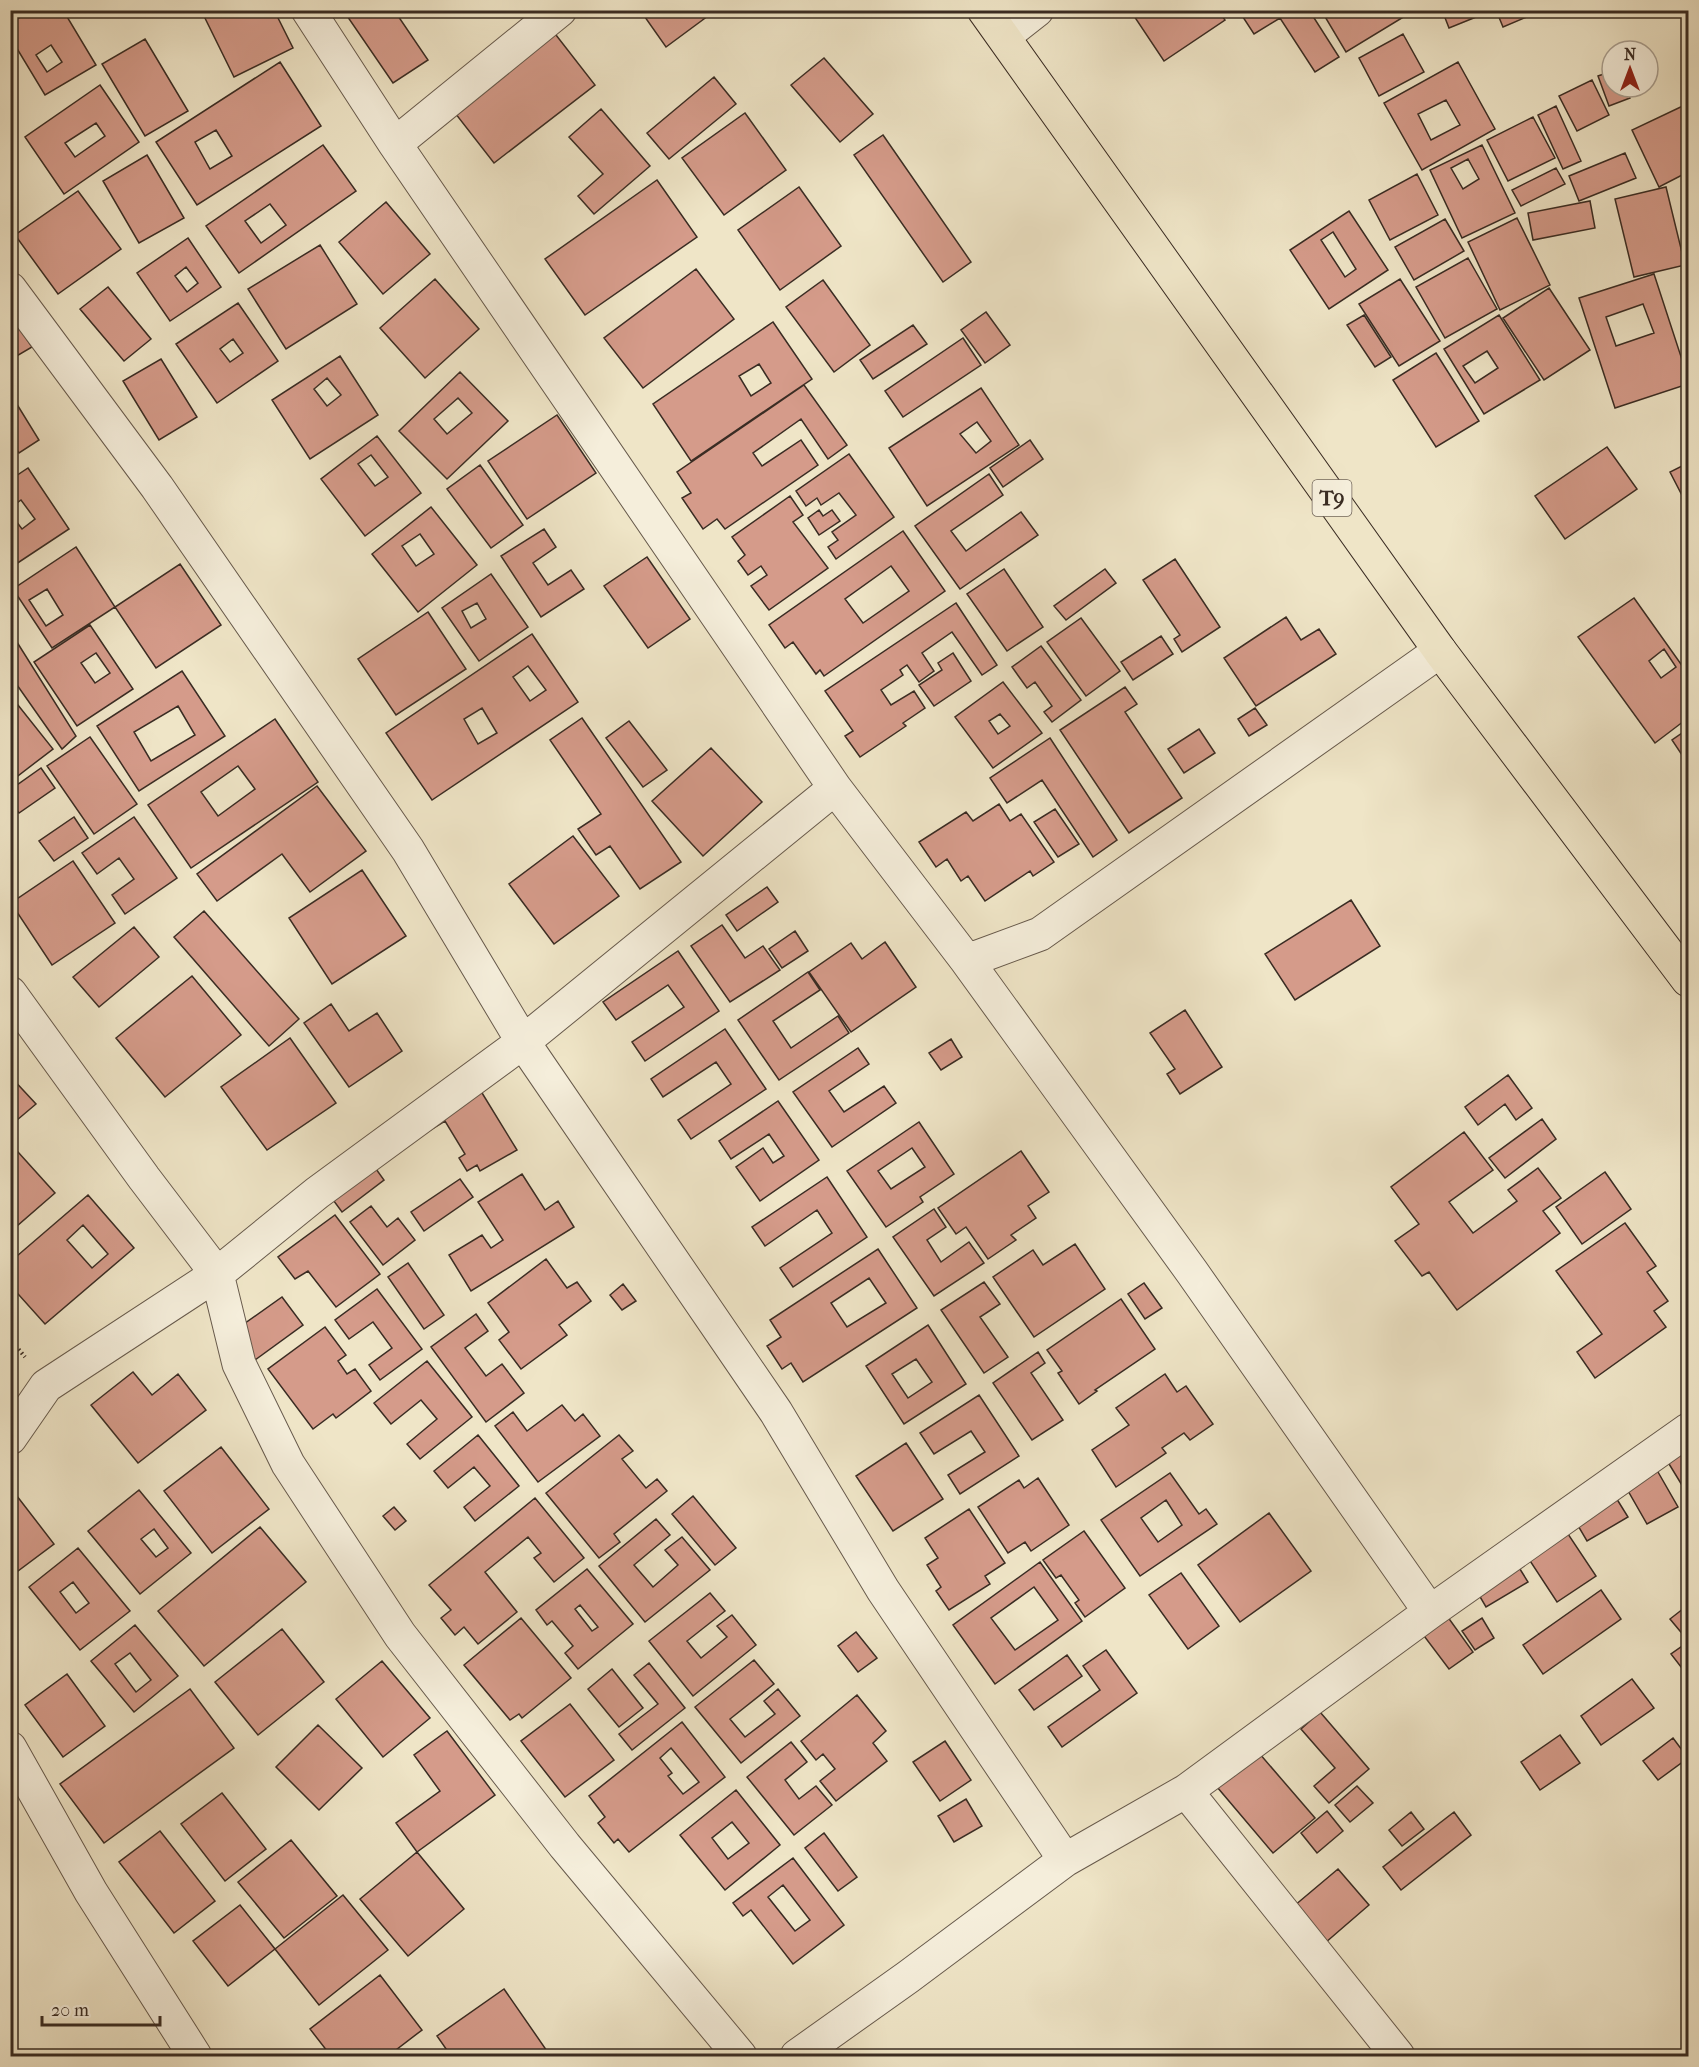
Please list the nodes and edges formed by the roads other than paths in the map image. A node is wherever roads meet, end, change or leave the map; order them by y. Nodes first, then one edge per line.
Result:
1 (308, 10) edge
2 (560, 10) edge
3 (984, 10) edge
4 (1037, 10) edge
5 (1004, 36) junction
6 (395, 144) junction
7 (10, 289) edge
8 (1440, 651) junction
9 (835, 788) junction
10 (968, 961) junction
11 (1689, 980) edge
12 (10, 993) edge
13 (523, 1042) junction
14 (217, 1274) junction
15 (1689, 1430) edge
16 (10, 1438) edge
17 (1430, 1612) junction
18 (10, 1748) edge
19 (1186, 1791) junction
20 (1065, 1860) junction
21 (195, 2056) edge
22 (740, 2056) edge
23 (797, 2056) edge
24 (1398, 2056) edge

1 - 6 street
2 - 6 street
3 - 5 highway, T9
4 - 5 street
5 - 8 highway, T9
6 - 9 street
7 - 13 street
8 - 10 street
8 - 11 highway, T9
9 - 10 street
9 - 13 street
10 - 17 street
12 - 14 street
13 - 14 street
13 - 20 street
14 - 16 street
14 - 22 street
15 - 17 street
17 - 19 street
18 - 21 street
19 - 20 street
19 - 24 street
20 - 23 street

